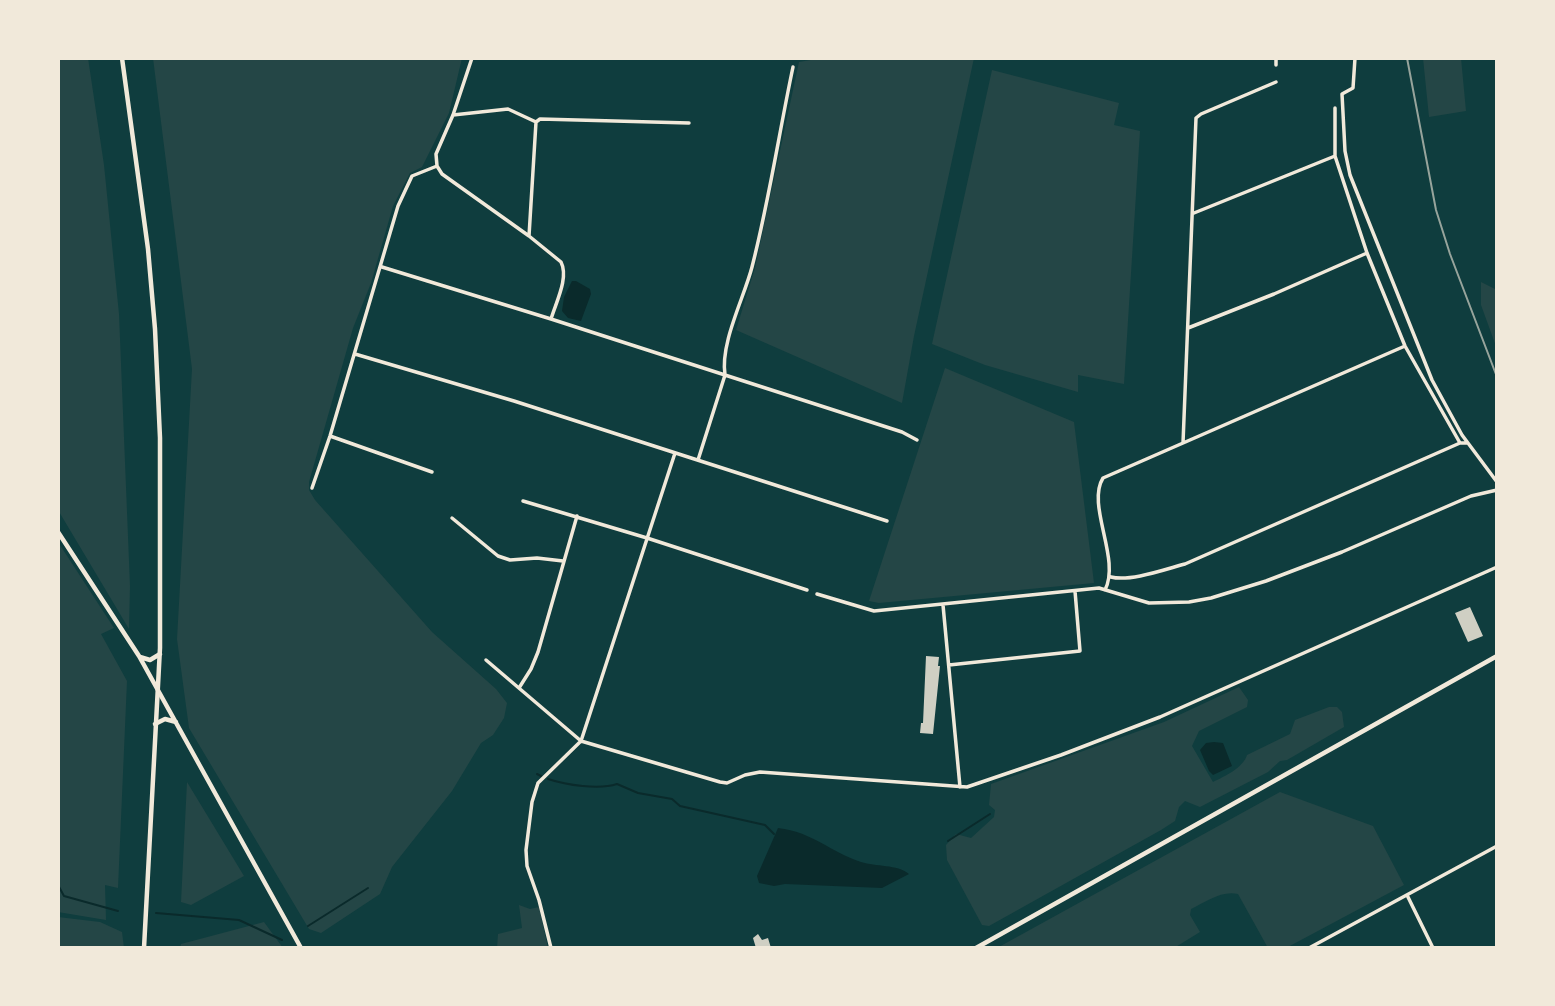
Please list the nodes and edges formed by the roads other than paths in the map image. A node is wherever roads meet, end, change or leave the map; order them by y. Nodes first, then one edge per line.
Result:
1 (121, 58) edge
2 (472, 58) edge
3 (1276, 58) edge
4 (1355, 58) edge
5 (1276, 65) dead end
6 (793, 67) dead end
7 (1276, 82) dead end
8 (1335, 108) dead end
9 (453, 115) junction
10 (536, 122) junction
11 (689, 124) dead end
12 (1335, 156) junction
13 (437, 166) junction
14 (1194, 213) junction
15 (529, 236) junction
16 (1367, 253) junction
17 (382, 267) junction
18 (551, 319) junction
19 (1188, 327) junction
20 (1405, 346) junction
21 (355, 354) junction
22 (725, 375) junction
23 (330, 436) junction
24 (917, 440) dead end
25 (1183, 443) junction
26 (1460, 443) junction
27 (1467, 443) junction
28 (675, 453) junction
29 (698, 460) junction
30 (432, 472) dead end
31 (1497, 482) edge
32 (312, 488) dead end
33 (1497, 490) edge
34 (523, 501) dead end
35 (577, 516) junction
36 (452, 518) dead end
37 (887, 521) dead end
38 (58, 532) edge
39 (647, 538) junction
40 (563, 561) junction
41 (1497, 567) edge
42 (1111, 577) junction
43 (807, 590) dead end
44 (1105, 590) junction
45 (1075, 591) junction
46 (817, 594) dead end
47 (943, 605) junction
48 (160, 654) junction
49 (139, 656) junction
50 (1497, 656) edge
51 (486, 660) dead end
52 (949, 665) junction
53 (519, 688) junction
54 (157, 690) junction
55 (176, 722) junction
56 (155, 725) junction
57 (581, 741) junction
58 (960, 787) junction
59 (1497, 846) edge
60 (1407, 895) junction
61 (144, 948) edge
62 (301, 948) edge
63 (551, 948) edge
64 (976, 948) edge
65 (1310, 948) edge
66 (1433, 948) edge

1 - 48 main road
2 - 9 street
3 - 5 street
4 - 27 street
6 - 22 street
7 - 14 street
8 - 12 street
9 - 10 street
9 - 13 street
10 - 11 street
10 - 15 street
12 - 14 street
12 - 16 street
13 - 15 street
13 - 17 street
14 - 19 street
15 - 18 street
16 - 19 street
16 - 20 street
17 - 18 street
17 - 21 street
18 - 22 street
19 - 25 street
20 - 25 street
20 - 26 street
21 - 23 street
21 - 28 street
22 - 24 street
22 - 29 street
23 - 30 street
23 - 32 street
25 - 42 street
26 - 27 street
26 - 42 street
27 - 31 street
28 - 29 street
28 - 39 street
29 - 37 street
33 - 44 street
34 - 35 street
35 - 39 street
35 - 40 street
36 - 40 street
38 - 49 main road
39 - 43 street
39 - 57 street
40 - 53 street
41 - 58 street
42 - 44 street
44 - 45 street
45 - 47 street
45 - 52 street
46 - 47 street
47 - 52 street
48 - 49 main road
48 - 54 main road
49 - 54 main road
50 - 64 main road
51 - 53 street
52 - 58 street
53 - 57 street
54 - 55 main road
54 - 56 main road
55 - 56 main road
55 - 62 main road
56 - 61 main road
57 - 58 street
57 - 63 street
59 - 60 street
60 - 65 street
60 - 66 street

